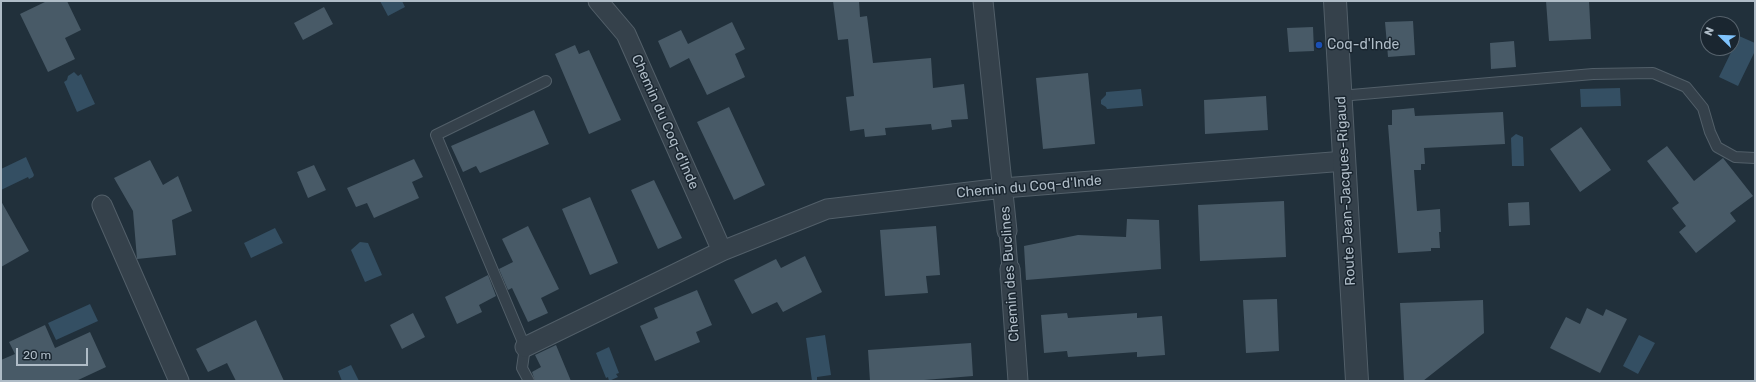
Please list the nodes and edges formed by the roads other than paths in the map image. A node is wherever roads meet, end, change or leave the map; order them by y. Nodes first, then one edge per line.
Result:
1 (598, 1) edge
2 (983, 1) edge
3 (1335, 1) edge
4 (546, 81) dead end
5 (1340, 96) junction
6 (1755, 158) edge
7 (1345, 161) junction
8 (1003, 188) junction
9 (102, 205) dead end
10 (1007, 231) joint
11 (722, 251) junction
12 (1010, 270) joint
13 (525, 346) junction
14 (179, 381) edge
15 (528, 381) edge
16 (1018, 381) edge
17 (1357, 381) edge

1 - 11 street, Chemin du Coq-d'Inde
2 - 8 street, Chemin des Buclines
3 - 5 street, Route Jean-Jacques-Rigaud
4 - 13 lane
5 - 6 lane
5 - 7 street, Route Jean-Jacques-Rigaud
7 - 8 street, Chemin du Coq-d'Inde
7 - 17 street, Route Jean-Jacques-Rigaud
8 - 10 street, Chemin des Buclines
8 - 11 street, Chemin du Coq-d'Inde
9 - 14 street
10 - 12 street, Chemin des Buclines
11 - 13 street, Chemin du Coq-d'Inde
12 - 16 street, Chemin des Buclines
13 - 15 lane

